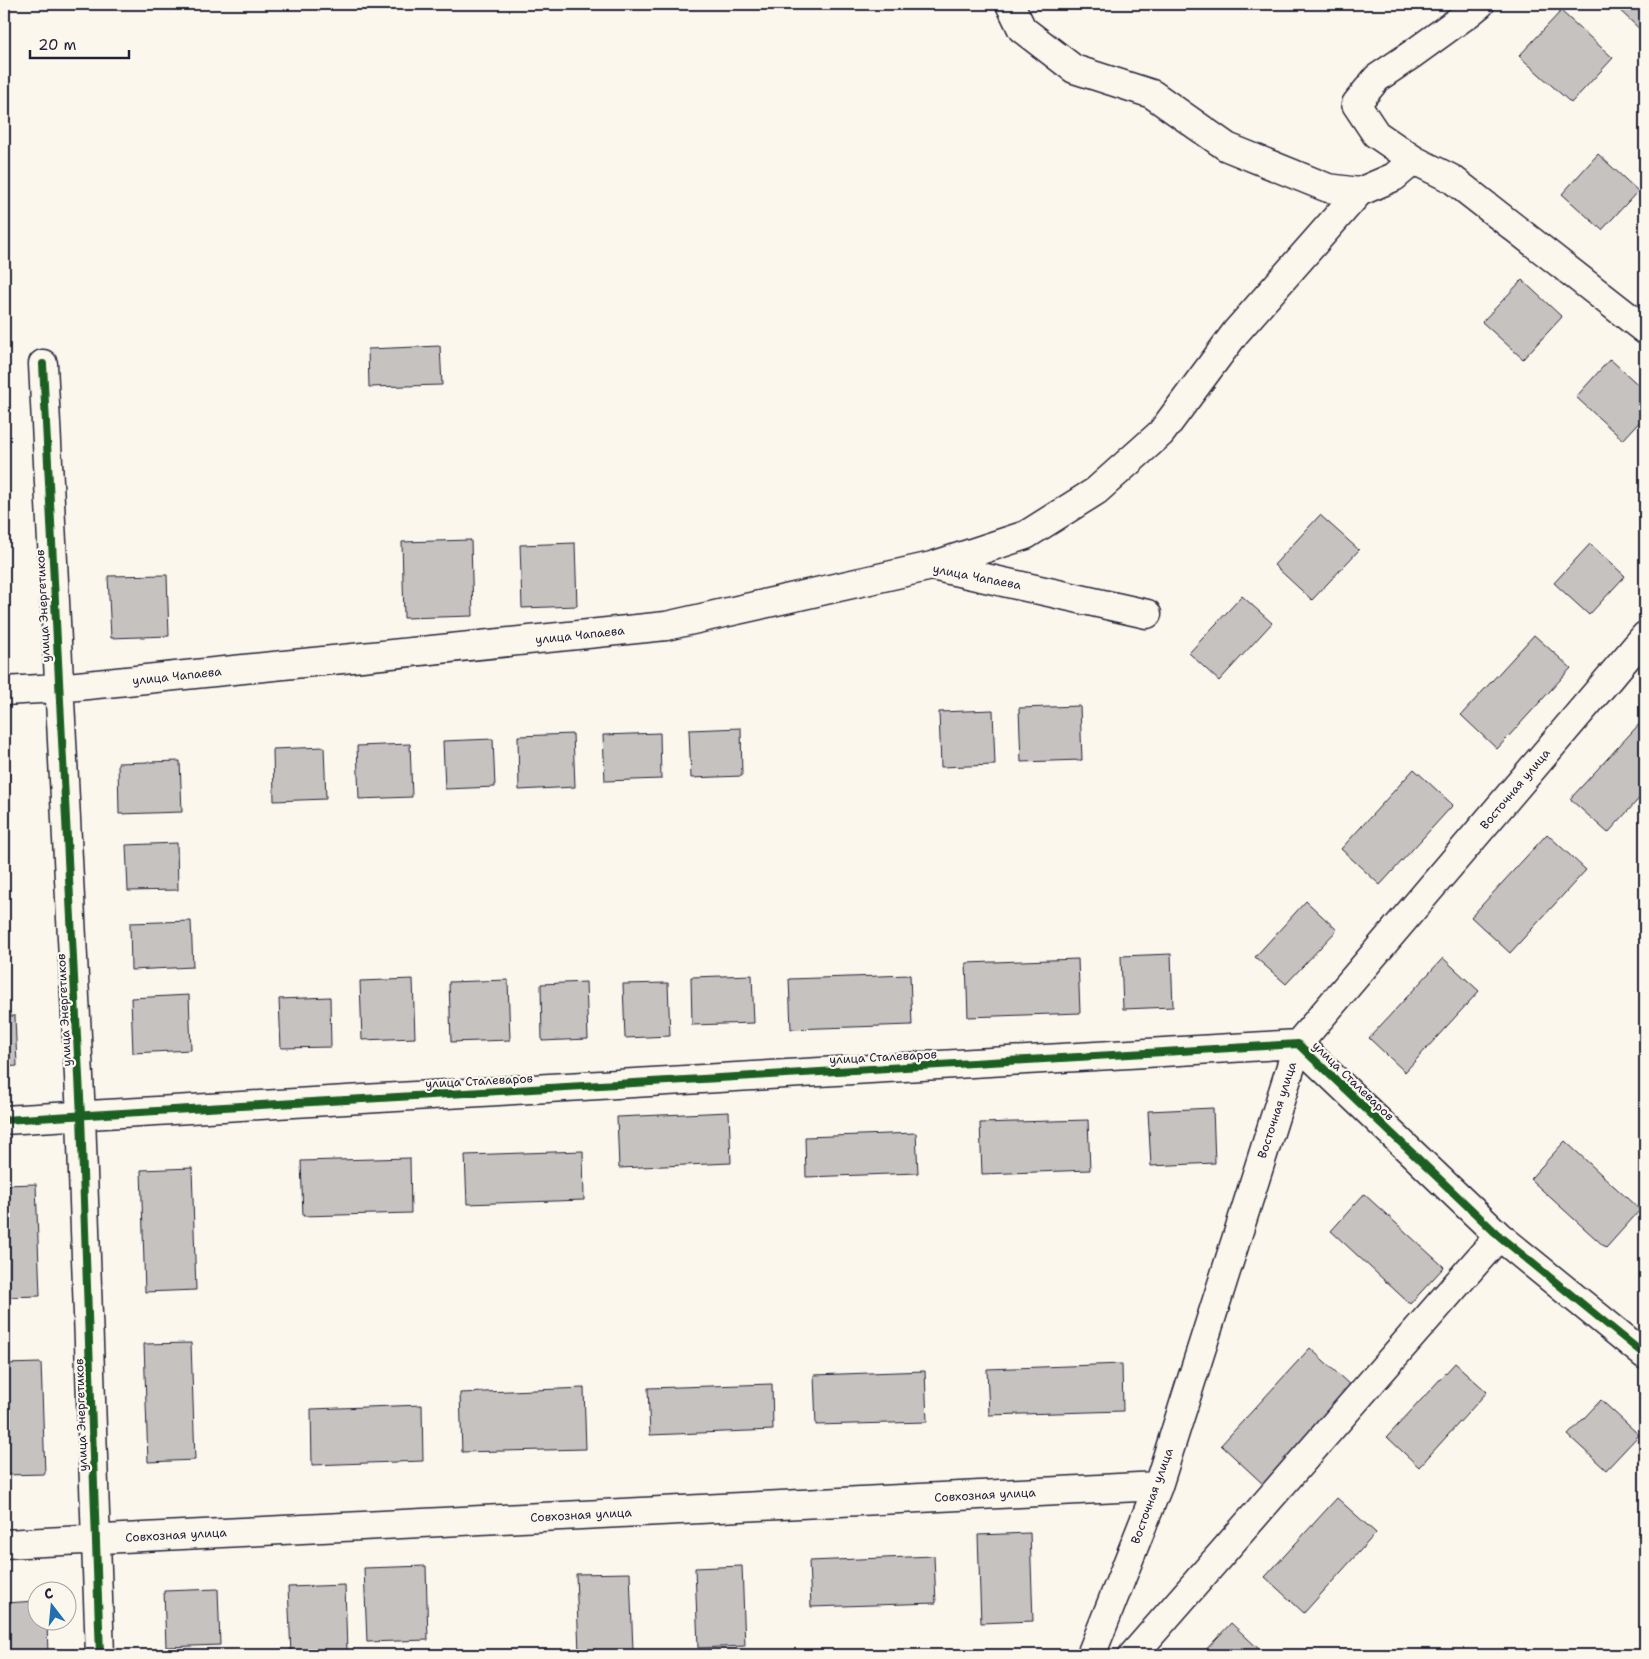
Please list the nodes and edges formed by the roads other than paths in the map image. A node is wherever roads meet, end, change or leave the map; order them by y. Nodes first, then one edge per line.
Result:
1 (1010, 4) edge
2 (1480, 4) edge
3 (1414, 160) junction
4 (1359, 192) junction
5 (1645, 330) edge
6 (43, 364) dead end
7 (932, 566) junction
8 (1147, 614) dead end
9 (1645, 636) edge
10 (58, 688) junction
11 (4, 691) edge
12 (1298, 1044) junction
13 (81, 1116) junction
14 (4, 1120) edge
15 (1500, 1236) junction
16 (1645, 1355) edge
17 (1158, 1486) junction
18 (96, 1539) junction
19 (4, 1544) edge
20 (100, 1655) edge
21 (1092, 1655) edge
22 (1132, 1655) edge

1 - 4 street
2 - 3 street
3 - 4 street
3 - 5 street
4 - 7 street
6 - 10 street, улица Энергетиков
7 - 8 street, улица Чапаева
7 - 10 street, улица Чапаева
9 - 12 street, Восточная улица
10 - 11 street, улица Чапаева
10 - 13 street, улица Энергетиков
12 - 13 street, улица Сталеваров
12 - 15 street, улица Сталеваров
12 - 17 street, Восточная улица
13 - 14 street, улица Сталеваров
13 - 18 street, улица Энергетиков
15 - 16 street, улица Сталеваров
15 - 22 street
17 - 18 street, Совхозная улица
17 - 21 street, Восточная улица
18 - 19 street, Совхозная улица
18 - 20 street, улица Энергетиков

